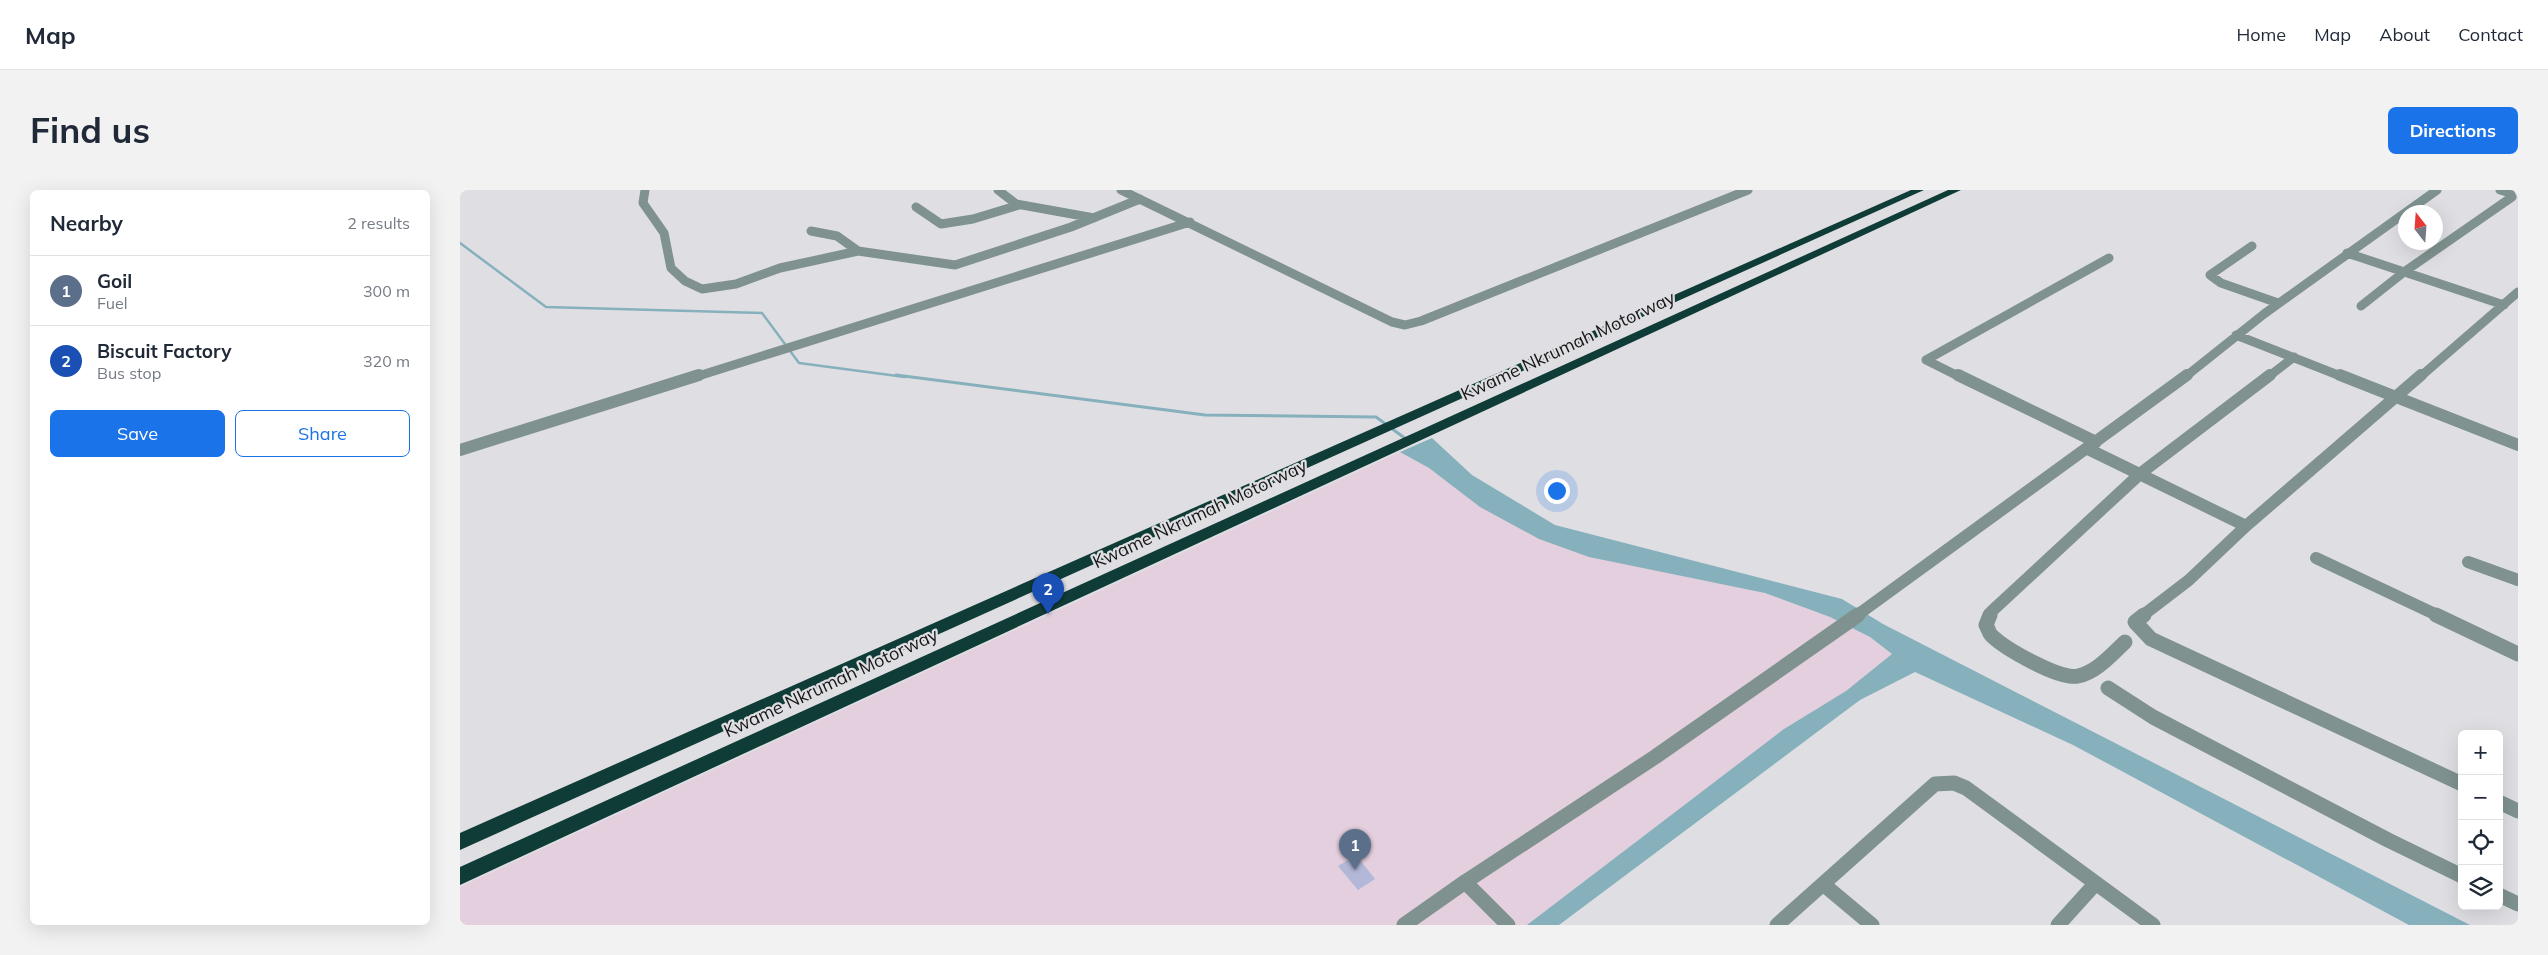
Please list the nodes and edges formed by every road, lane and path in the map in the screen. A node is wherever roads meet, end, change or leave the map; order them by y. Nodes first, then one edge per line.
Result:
1 (645, 190) edge
2 (998, 190) edge
3 (1121, 190) edge
4 (1748, 190) edge
5 (1919, 190) edge
6 (1956, 190) edge
7 (2437, 190) edge
8 (2500, 190) edge
9 (1140, 199) junction
10 (1019, 205) junction
11 (916, 207) dead end
12 (1094, 218) junction
13 (1190, 222) junction
14 (811, 230) dead end
15 (2252, 246) dead end
16 (858, 250) junction
17 (2347, 253) junction
18 (2109, 258) dead end
19 (2404, 272) junction
20 (2518, 292) edge
21 (2278, 304) junction
22 (2504, 305) junction
23 (2360, 306) dead end
24 (2236, 335) junction
25 (2294, 357) junction
26 (2396, 397) junction
27 (2517, 444) edge
28 (2092, 445) junction
29 (460, 450) edge
30 (2141, 473) junction
31 (2246, 526) junction
32 (2316, 558) dead end
33 (2468, 562) dead end
34 (2518, 580) edge
35 (2125, 642) dead end
36 (2518, 654) edge
37 (2108, 688) dead end
38 (2458, 782) edge
39 (2503, 804) edge
40 (2518, 812) edge
41 (460, 842) edge
42 (2458, 874) edge
43 (460, 876) edge
44 (1465, 882) junction
45 (2096, 883) junction
46 (1824, 884) junction
47 (2503, 897) edge
48 (2518, 904) edge
49 (1507, 924) edge
50 (1404, 925) edge
51 (1777, 925) edge
52 (1872, 925) edge
53 (2058, 925) edge
54 (2153, 925) edge

1 - 16 street
2 - 10 street
3 - 9 street
4 - 13 street
5 - 41 highway, Kwame Nkrumah Motorway
6 - 43 highway, Kwame Nkrumah Motorway
7 - 17 street
8 - 19 street
9 - 12 street
9 - 13 street
10 - 11 street
10 - 12 street
12 - 16 street
13 - 29 street
14 - 16 street
15 - 21 street
17 - 19 street
17 - 21 street
18 - 28 street
19 - 22 street
19 - 23 street
20 - 22 street
21 - 24 street
22 - 26 street
24 - 25 street
24 - 28 street
25 - 26 street
25 - 30 street
26 - 27 street
26 - 31 street
28 - 30 street
28 - 44 street
30 - 31 street
30 - 35 street
31 - 38 street
32 - 36 street
33 - 34 street
37 - 42 street
39 - 40 street
44 - 49 street
44 - 50 street
45 - 46 street
45 - 53 street
45 - 54 street
46 - 51 street
46 - 52 street
47 - 48 street

